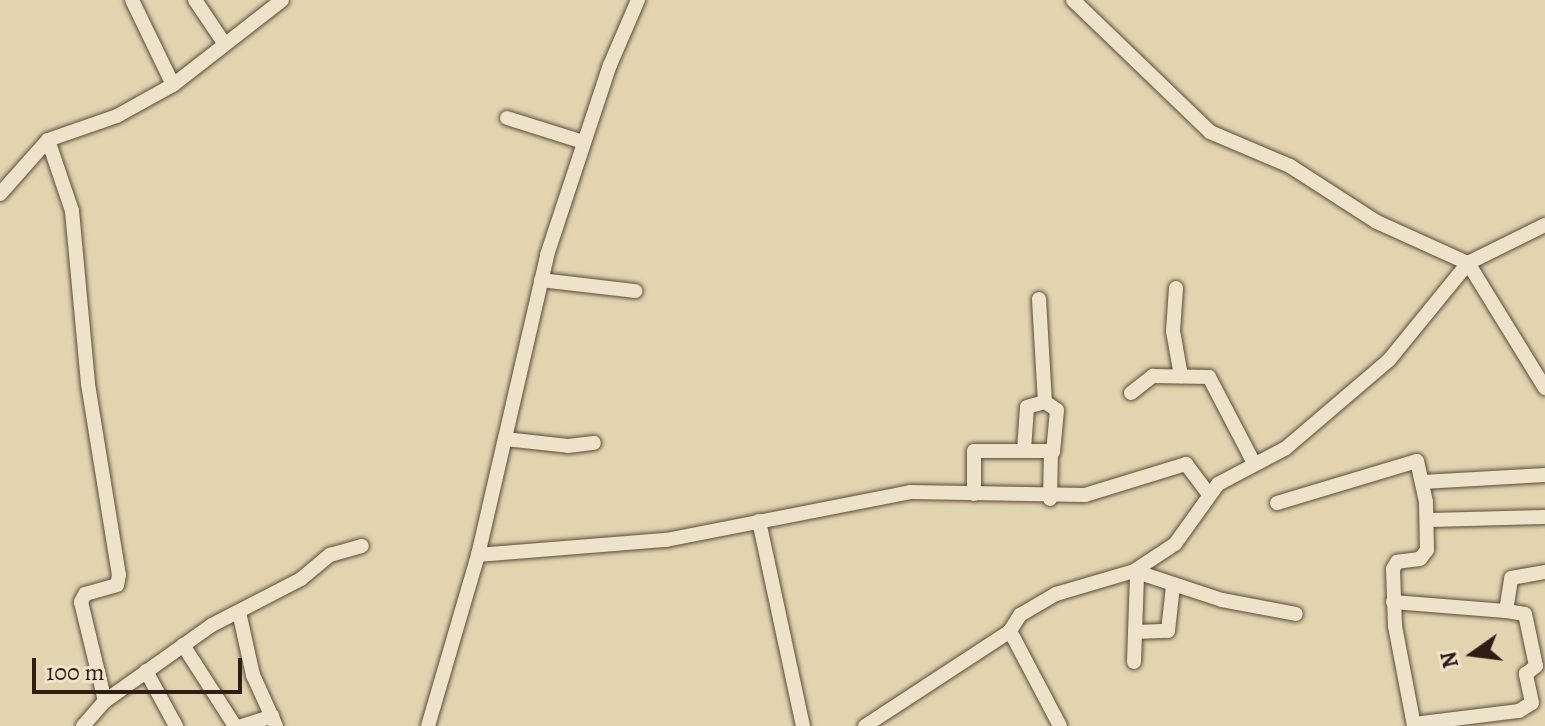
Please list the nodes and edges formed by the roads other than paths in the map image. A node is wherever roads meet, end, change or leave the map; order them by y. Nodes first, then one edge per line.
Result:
1 (132, 0) edge
2 (195, 0) edge
3 (282, 0) edge
4 (638, 0) edge
5 (1073, 0) edge
6 (262, 5) edge
7 (224, 43) junction
8 (173, 85) junction
9 (507, 118) dead end
10 (48, 140) junction
11 (583, 142) junction
12 (0, 194) edge
13 (1545, 225) edge
14 (1468, 263) junction
15 (541, 280) junction
16 (1176, 288) dead end
17 (635, 291) dead end
18 (1039, 299) dead end
19 (1181, 376) junction
20 (1545, 388) edge
21 (1131, 393) dead end
22 (1045, 402) junction
23 (505, 439) junction
24 (594, 443) dead end
25 (1024, 450) junction
26 (1053, 452) junction
27 (1254, 463) junction
28 (1545, 475) edge
29 (1423, 482) junction
30 (1208, 493) junction
31 (974, 494) junction
32 (1050, 499) junction
33 (1277, 503) dead end
34 (1545, 517) edge
35 (1428, 520) junction
36 (759, 521) junction
37 (362, 546) dead end
38 (478, 555) junction
39 (1545, 572) edge
40 (1136, 573) junction
41 (1173, 586) junction
42 (1393, 602) junction
43 (1506, 611) junction
44 (239, 612) junction
45 (1296, 614) dead end
46 (1010, 631) junction
47 (1135, 632) junction
48 (183, 645) junction
49 (1134, 662) dead end
50 (146, 671) junction
51 (105, 701) junction
52 (274, 721) edge
53 (1414, 725) edge
54 (83, 726) edge
55 (176, 726) edge
56 (235, 726) edge
57 (242, 726) edge
58 (428, 726) edge
59 (803, 726) edge
60 (865, 726) edge
61 (1060, 726) edge

1 - 8 street
2 - 7 street
3 - 6 street
4 - 11 street
5 - 14 street
6 - 7 street
7 - 8 street
8 - 10 street
9 - 11 street
10 - 12 street
10 - 51 street
11 - 15 street
13 - 14 street
14 - 20 street
14 - 27 street
15 - 17 street
15 - 23 street
16 - 19 street
18 - 22 street
19 - 21 street
19 - 27 street
22 - 25 street
22 - 26 street
23 - 24 street
23 - 38 street
25 - 26 street
25 - 31 street
26 - 32 street
27 - 30 street
28 - 29 street
29 - 33 street
29 - 35 street
30 - 32 street
30 - 40 street
31 - 32 street
31 - 36 street
34 - 35 street
35 - 42 street
36 - 38 street
36 - 59 street
37 - 44 street
38 - 58 street
39 - 43 street
40 - 41 street
40 - 46 street
40 - 47 street
41 - 45 street
41 - 47 street
42 - 43 street
42 - 53 street
43 - 53 street
44 - 48 street
44 - 52 street
46 - 60 street
46 - 61 street
47 - 49 street
48 - 50 street
48 - 56 street
50 - 51 street
50 - 55 street
51 - 54 street
52 - 57 street

